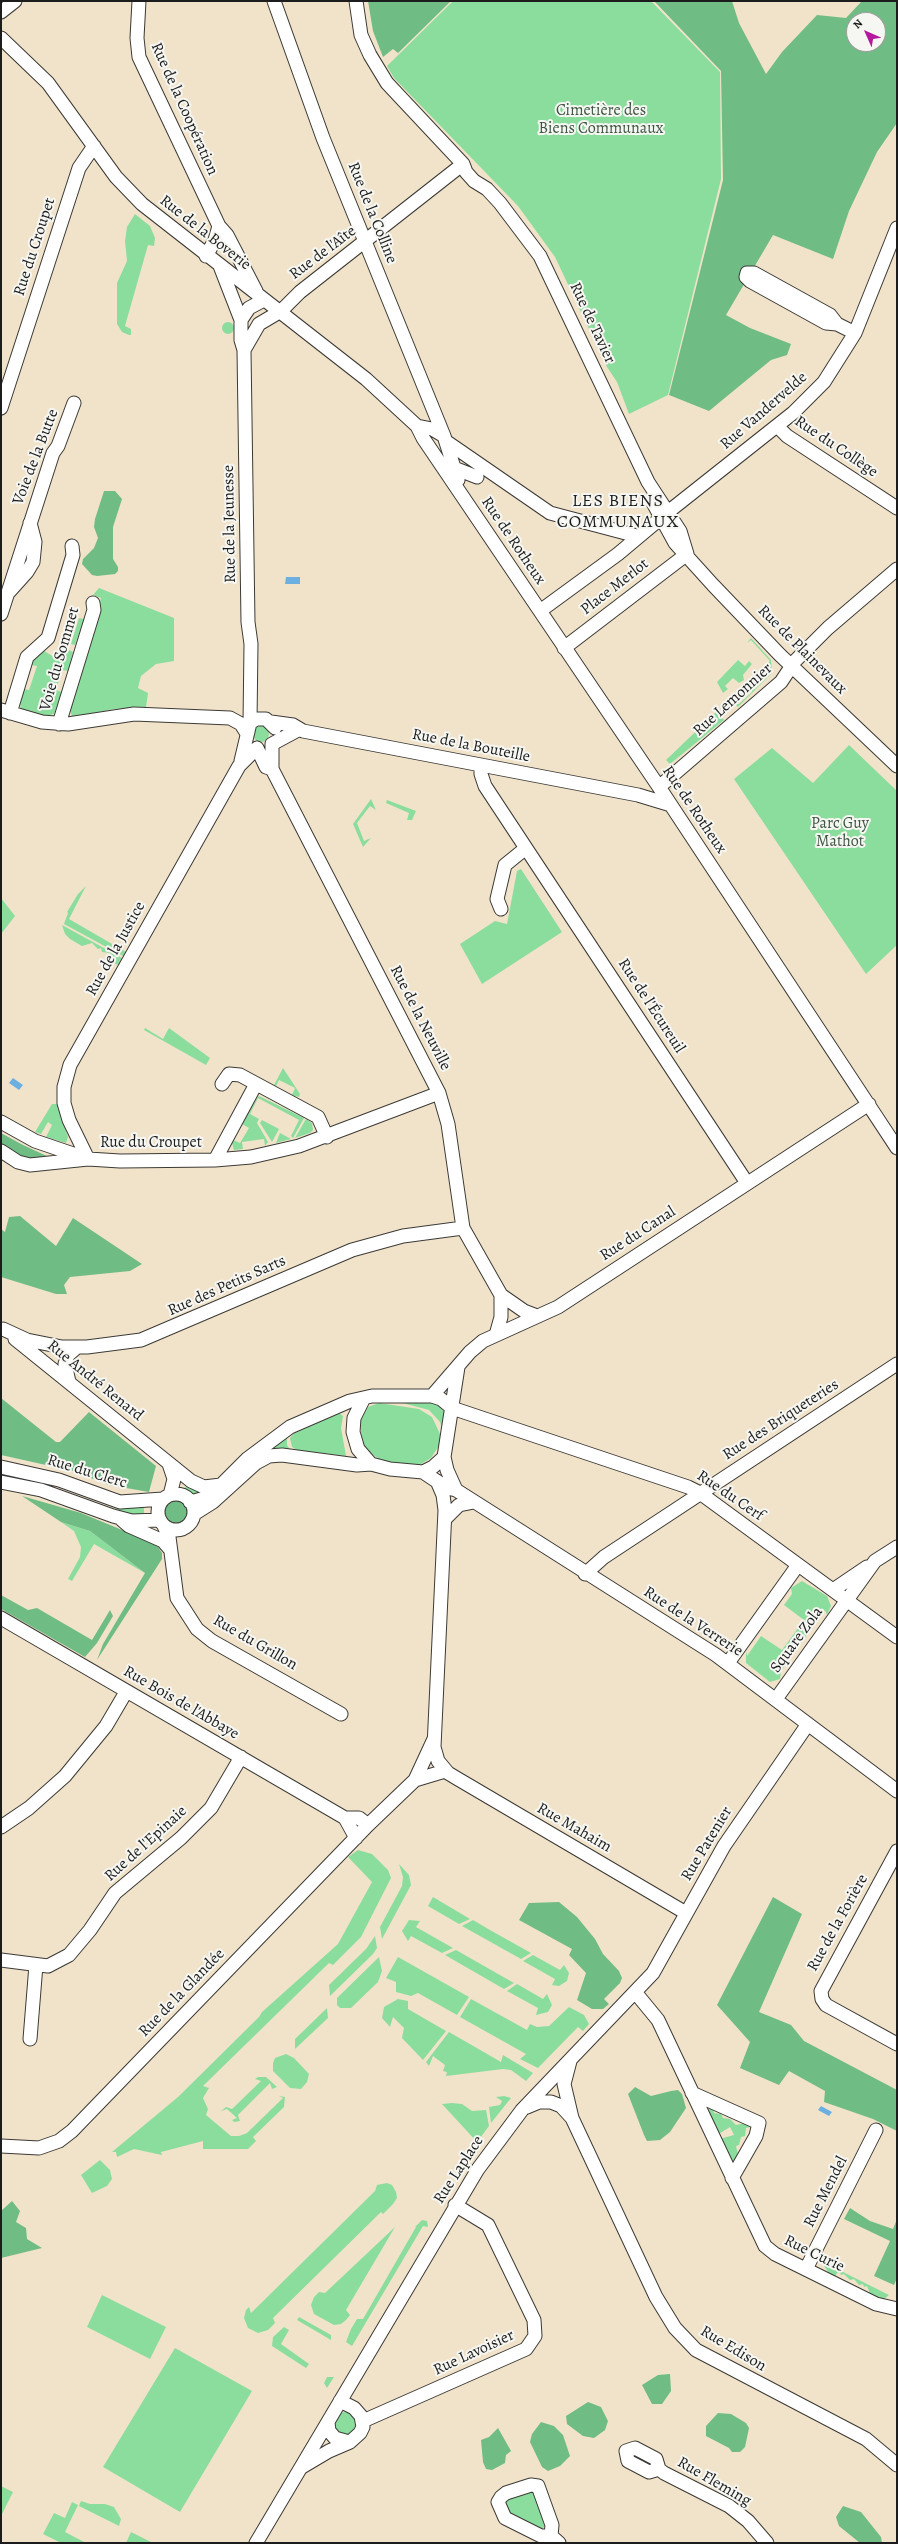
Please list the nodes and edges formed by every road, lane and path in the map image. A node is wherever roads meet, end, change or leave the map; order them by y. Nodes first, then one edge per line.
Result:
1 (16, 1) edge
2 (139, 1) edge
3 (274, 1) edge
4 (344, 1) edge
5 (356, 4) edge
6 (1, 12) edge
7 (1, 38) edge
8 (94, 146) junction
9 (463, 164) junction
10 (219, 226) junction
11 (897, 228) edge
12 (230, 240) junction
13 (365, 242) junction
14 (207, 257) junction
15 (220, 266) junction
16 (261, 298) junction
17 (281, 311) junction
18 (240, 320) junction
19 (259, 324) junction
20 (837, 324) junction
21 (855, 333) junction
22 (244, 350) junction
23 (74, 403) dead end
24 (1, 408) edge
25 (417, 426) junction
26 (777, 426) junction
27 (448, 449) junction
28 (454, 468) junction
29 (479, 471) junction
30 (648, 482) junction
31 (463, 495) junction
32 (897, 508) edge
33 (664, 515) junction
34 (637, 536) junction
35 (72, 546) dead end
36 (687, 554) junction
37 (895, 576) edge
38 (93, 603) dead end
39 (540, 611) junction
40 (1, 614) edge
41 (564, 648) junction
42 (792, 665) junction
43 (251, 700) junction
44 (5, 711) edge
45 (233, 717) junction
46 (59, 724) junction
47 (255, 724) junction
48 (298, 730) junction
49 (272, 744) junction
50 (257, 748) junction
51 (242, 762) junction
52 (268, 765) junction
53 (481, 765) junction
54 (897, 766) edge
55 (648, 770) junction
56 (659, 787) junction
57 (642, 794) junction
58 (671, 805) junction
59 (526, 848) junction
60 (501, 909) dead end
61 (222, 1084) dead end
62 (256, 1084) junction
63 (439, 1093) junction
64 (869, 1104) junction
65 (1, 1122) edge
66 (327, 1137) junction
67 (895, 1140) edge
68 (1, 1151) edge
69 (88, 1159) junction
70 (215, 1160) junction
71 (748, 1183) junction
72 (462, 1228) junction
73 (501, 1295) junction
74 (537, 1316) junction
75 (2, 1328) edge
76 (496, 1335) junction
77 (76, 1348) junction
78 (897, 1364) edge
79 (458, 1367) junction
80 (69, 1382) junction
81 (432, 1396) junction
82 (364, 1398) junction
83 (452, 1408) junction
84 (444, 1457) junction
85 (167, 1460) junction
86 (371, 1464) junction
87 (1, 1467) edge
88 (243, 1469) junction
89 (177, 1471) junction
90 (423, 1472) junction
91 (437, 1481) junction
92 (1, 1482) edge
93 (221, 1485) junction
94 (700, 1493) junction
95 (166, 1497) junction
96 (464, 1497) junction
97 (190, 1504) junction
98 (444, 1504) junction
99 (119, 1517) junction
100 (444, 1519) junction
101 (162, 1523) junction
102 (182, 1529) junction
103 (897, 1547) edge
104 (171, 1553) junction
105 (875, 1561) junction
106 (798, 1565) junction
107 (585, 1574) junction
108 (833, 1590) junction
109 (847, 1600) junction
110 (2, 1621) edge
111 (897, 1637) edge
112 (728, 1663) junction
113 (126, 1692) junction
114 (776, 1699) junction
115 (341, 1714) dead end
116 (808, 1724) junction
117 (434, 1739) junction
118 (241, 1757) junction
119 (445, 1771) junction
120 (415, 1780) junction
121 (897, 1791) edge
122 (345, 1818) junction
123 (368, 1825) junction
124 (1, 1827) edge
125 (356, 1838) junction
126 (897, 1851) edge
127 (686, 1914) junction
128 (1, 1960) edge
129 (36, 1965) junction
130 (638, 1989) junction
131 (30, 2039) dead end
132 (897, 2044) edge
133 (573, 2055) junction
134 (550, 2080) junction
135 (692, 2093) junction
136 (564, 2103) junction
137 (522, 2110) junction
138 (876, 2130) dead end
139 (1, 2146) edge
140 (732, 2178) junction
141 (455, 2206) junction
142 (806, 2269) junction
143 (897, 2309) edge
144 (340, 2401) junction
145 (363, 2421) junction
146 (328, 2422) junction
147 (349, 2442) junction
148 (897, 2465) edge
149 (300, 2468) junction
150 (659, 2469) dead end
151 (555, 2539) edge
152 (256, 2543) edge
153 (767, 2543) edge

1 - 6 street
2 - 10 street, Rue de la Coopération
3 - 13 street, Rue de la Colline
4 - 5 street
5 - 9 street, Rue de Tavier
7 - 8 street, Rue de la Boverie
8 - 14 street, Rue de la Boverie
8 - 24 street, Rue du Croupet
9 - 13 street, Rue de l'Aîte
9 - 30 street, Rue de Tavier
10 - 12 street, Rue de la Coopération
10 - 14 street
11 - 21 street, Rue Vandervelde
12 - 14 street
12 - 16 street, Rue de la Coopération
13 - 17 street, Rue de l'Aîte
13 - 27 street, Rue de la Colline
14 - 15 street, Rue de la Boverie
15 - 16 street, Rue de la Boverie
15 - 18 street, Rue de la Jeunesse
16 - 17 street, Rue de la Boverie
16 - 18 street
16 - 19 street
17 - 19 street
17 - 25 street, Rue de la Boverie
18 - 22 street, Rue de la Jeunesse
19 - 22 street
20 - 20 street
20 - 21 street
21 - 26 street, Rue Vandervelde
22 - 43 street, Rue de la Jeunesse
23 - 40 street, Voie de la Butte
25 - 27 street
25 - 27 street
26 - 32 street, Rue du Collège
26 - 33 street, Rue Vandervelde
27 - 28 street
27 - 29 street
27 - 31 street, Rue de Rotheux
28 - 29 street
28 - 31 street
29 - 31 street
29 - 34 street
30 - 33 street, Rue de Tavier
30 - 33 street, Rue de Tavier
31 - 39 street, Rue de Rotheux
33 - 34 street, Place Merlot
33 - 36 street, Rue de Plainevaux
33 - 36 street, Rue de Plainevaux
34 - 39 street, Place Merlot
35 - 44 street
36 - 41 street, Place Merlot
36 - 42 street, Rue de Plainevaux
37 - 42 street, Rue Lemonnier
38 - 46 street, Voie du Sommet
39 - 41 street, Rue de Rotheux
41 - 55 street, Rue de Rotheux
42 - 54 street, Rue de Plainevaux
42 - 56 street, Rue Lemonnier
43 - 45 street
43 - 47 street, Rue de la Jeunesse
44 - 46 street
45 - 46 street
45 - 47 street
47 - 48 street, Rue de la Bouteille
47 - 49 street
47 - 50 street
47 - 51 street, Rue de la Justice
48 - 49 street
48 - 53 street, Rue de la Bouteille
49 - 50 street
49 - 52 street, Rue de la Neuville
50 - 51 street, Rue de la Justice
50 - 52 street, Rue de la Neuville
51 - 52 street
51 - 69 street, Rue de la Justice
52 - 63 street, Rue de la Neuville
53 - 57 street, Rue de la Bouteille
53 - 59 street, Rue de l'Écureuil
55 - 56 street, Rue de Rotheux
55 - 57 street
56 - 57 street
56 - 58 street, Rue de Rotheux
57 - 58 street, Rue de la Bouteille
58 - 64 street, Rue de Rotheux
59 - 60 street
59 - 71 street, Rue de l'Écureuil
61 - 62 street
62 - 66 street
62 - 70 street, Rue du Croupet
63 - 66 street, Rue du Croupet
63 - 72 street, Rue de la Neuville
64 - 67 street, Rue de Rotheux
64 - 71 street, Rue du Canal
65 - 69 street, Rue du Croupet
66 - 70 street, Rue du Croupet
68 - 69 street, Rue du Croupet
69 - 70 street, Rue du Croupet
71 - 74 street, Rue du Canal
72 - 73 street, Rue de la Neuville
72 - 77 street, Rue des Petits Sarts
73 - 74 street, Rue de la Neuville
73 - 76 street
74 - 76 street, Rue du Canal
75 - 77 street, Rue des Petits Sarts
75 - 80 street, Rue André Renard
76 - 79 street, Rue du Canal
77 - 80 street
78 - 94 street, Rue des Briqueteries
79 - 81 street, Rue du Canal
79 - 83 street
80 - 85 street, Rue André Renard
81 - 82 street
81 - 83 street
82 - 86 street
82 - 88 street
83 - 84 street
83 - 94 street, Rue du Cerf
84 - 90 street
84 - 96 street
85 - 89 street, Rue André Renard
85 - 95 street
86 - 88 street
86 - 90 street
87 - 95 street, Rue du Clerc
88 - 93 street
88 - 97 street
89 - 93 street, Rue André Renard
89 - 97 street, Rue André Renard
90 - 91 street, Rue de la Verrerie
91 - 96 street, Rue de la Verrerie
91 - 98 street, Rue Mahaim
92 - 99 street, Rue du Clerc
93 - 97 street
94 - 106 street, Rue du Cerf
94 - 107 street, Rue des Briqueteries
95 - 97 street
95 - 101 street
96 - 98 street
96 - 100 street
96 - 107 street, Rue de la Verrerie
97 - 102 street
98 - 100 street, Rue Mahaim
99 - 101 street, Rue du Clerc
99 - 104 street
100 - 117 street, Rue Mahaim
101 - 102 street
101 - 104 street, Rue du Grillon
102 - 104 street, Rue du Grillon
103 - 105 street
104 - 115 street, Rue du Grillon
105 - 108 street
105 - 109 street, Square Zola
106 - 108 street, Rue du Cerf
106 - 112 street
107 - 112 street, Rue de la Verrerie
108 - 109 street, Rue du Cerf
109 - 111 street, Rue du Cerf
109 - 114 street, Square Zola
110 - 113 street, Rue Bois de l'Abbaye
112 - 114 street, Rue de la Verrerie
113 - 118 street, Rue Bois de l'Abbaye
113 - 124 street
114 - 116 street, Rue de la Verrerie
116 - 121 street, Rue de la Verrerie
116 - 127 street, Rue Patenier
117 - 119 street, Rue Mahaim
117 - 120 street, Rue Mahaim
118 - 122 street, Rue Bois de l'Abbaye
118 - 129 street, Rue de l'Epinaie
119 - 120 street, Rue Mahaim
119 - 127 street, Rue Mahaim
120 - 123 street, Rue Mahaim
122 - 123 street, Rue Bois de l'Abbaye
122 - 125 street
123 - 125 street, Rue de la Glandée
125 - 139 street, Rue de la Glandée
126 - 132 street, Rue de la Forière
127 - 130 street, Rue Patenier
128 - 129 street, Rue de l'Epinaie
129 - 131 street
130 - 133 street, Rue Laplace
130 - 135 street, Rue Curie
133 - 134 street, Rue Laplace
133 - 136 street
134 - 136 street, Rue Edison
134 - 137 street, Rue Laplace
135 - 140 street, Rue Curie
135 - 140 street
136 - 137 street
136 - 148 street, Rue Edison
137 - 141 street, Rue Laplace
138 - 142 street, Rue Mendel
140 - 142 street, Rue Curie
141 - 144 street, Rue Laplace
141 - 145 street, Rue Lavoisier
142 - 143 street, Rue Curie
144 - 145 street
144 - 146 street, Rue Laplace
145 - 147 street, Rue Laplace
146 - 147 street
146 - 149 street, Rue Laplace
147 - 149 street, Rue Laplace
149 - 152 street, Rue Laplace
150 - 153 street, Rue Fleming
151 - 151 street

